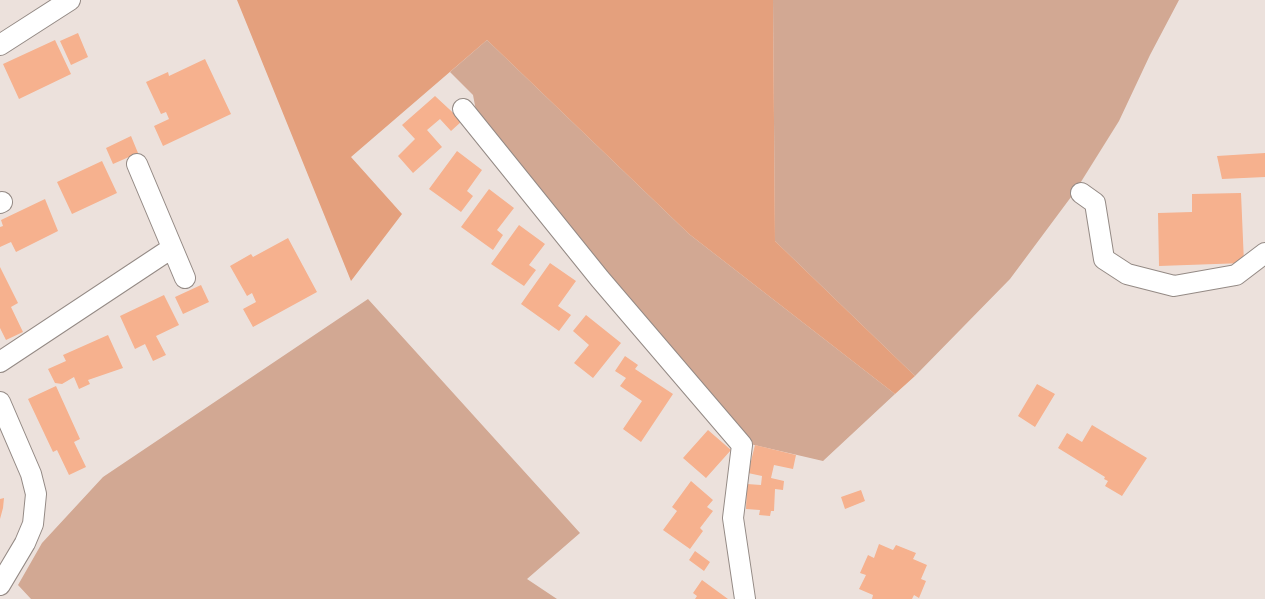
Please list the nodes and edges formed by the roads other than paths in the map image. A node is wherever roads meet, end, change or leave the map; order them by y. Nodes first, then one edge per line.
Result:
1 (70, 0) edge
2 (0, 45) edge
3 (463, 108) dead end
4 (137, 164) dead end
5 (1081, 193) dead end
6 (172, 248) junction
7 (1265, 253) edge
8 (185, 278) dead end
9 (0, 362) edge
10 (0, 402) edge
11 (0, 585) edge
12 (745, 599) edge

1 - 2 street
3 - 12 street
4 - 6 street
5 - 7 street
6 - 8 street
6 - 9 street
10 - 11 street

